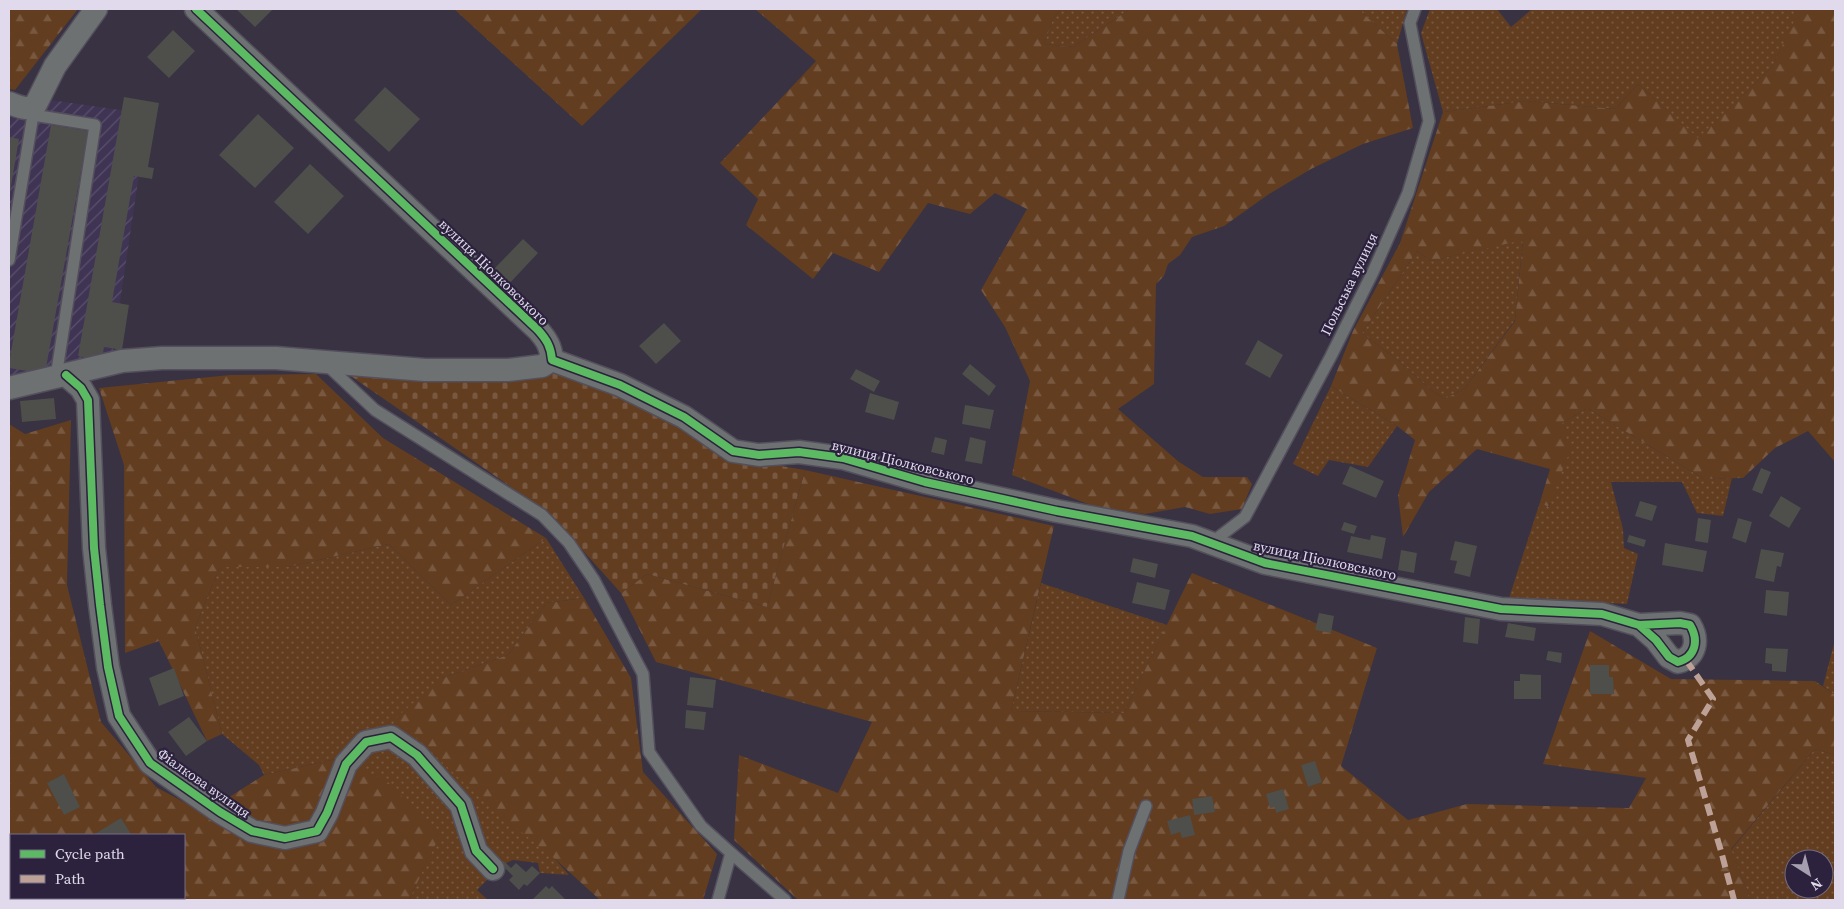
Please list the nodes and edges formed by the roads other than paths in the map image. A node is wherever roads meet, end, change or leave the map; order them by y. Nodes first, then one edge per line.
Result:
1 (96, 9) edge
2 (196, 9) edge
3 (1415, 9) edge
4 (9, 103) edge
5 (33, 112) junction
6 (9, 260) edge
7 (552, 360) junction
8 (324, 362) junction
9 (61, 376) junction
10 (9, 388) edge
11 (1211, 543) junction
12 (1639, 625) dead end
13 (1146, 806) dead end
14 (730, 853) junction
15 (493, 869) dead end
16 (718, 900) edge
17 (784, 900) edge
18 (1118, 900) edge

1 - 5 street
2 - 7 street, вулиця Ціолковського
3 - 11 lane, Польська вулиця
4 - 5 street
5 - 6 lane
5 - 9 lane
7 - 8 street
7 - 11 street, вулиця Ціолковського
8 - 9 street
8 - 14 lane
9 - 10 street
9 - 15 street, Фіалкова вулиця
11 - 12 street, вулиця Ціолковського
13 - 18 lane
14 - 16 lane
14 - 17 lane

